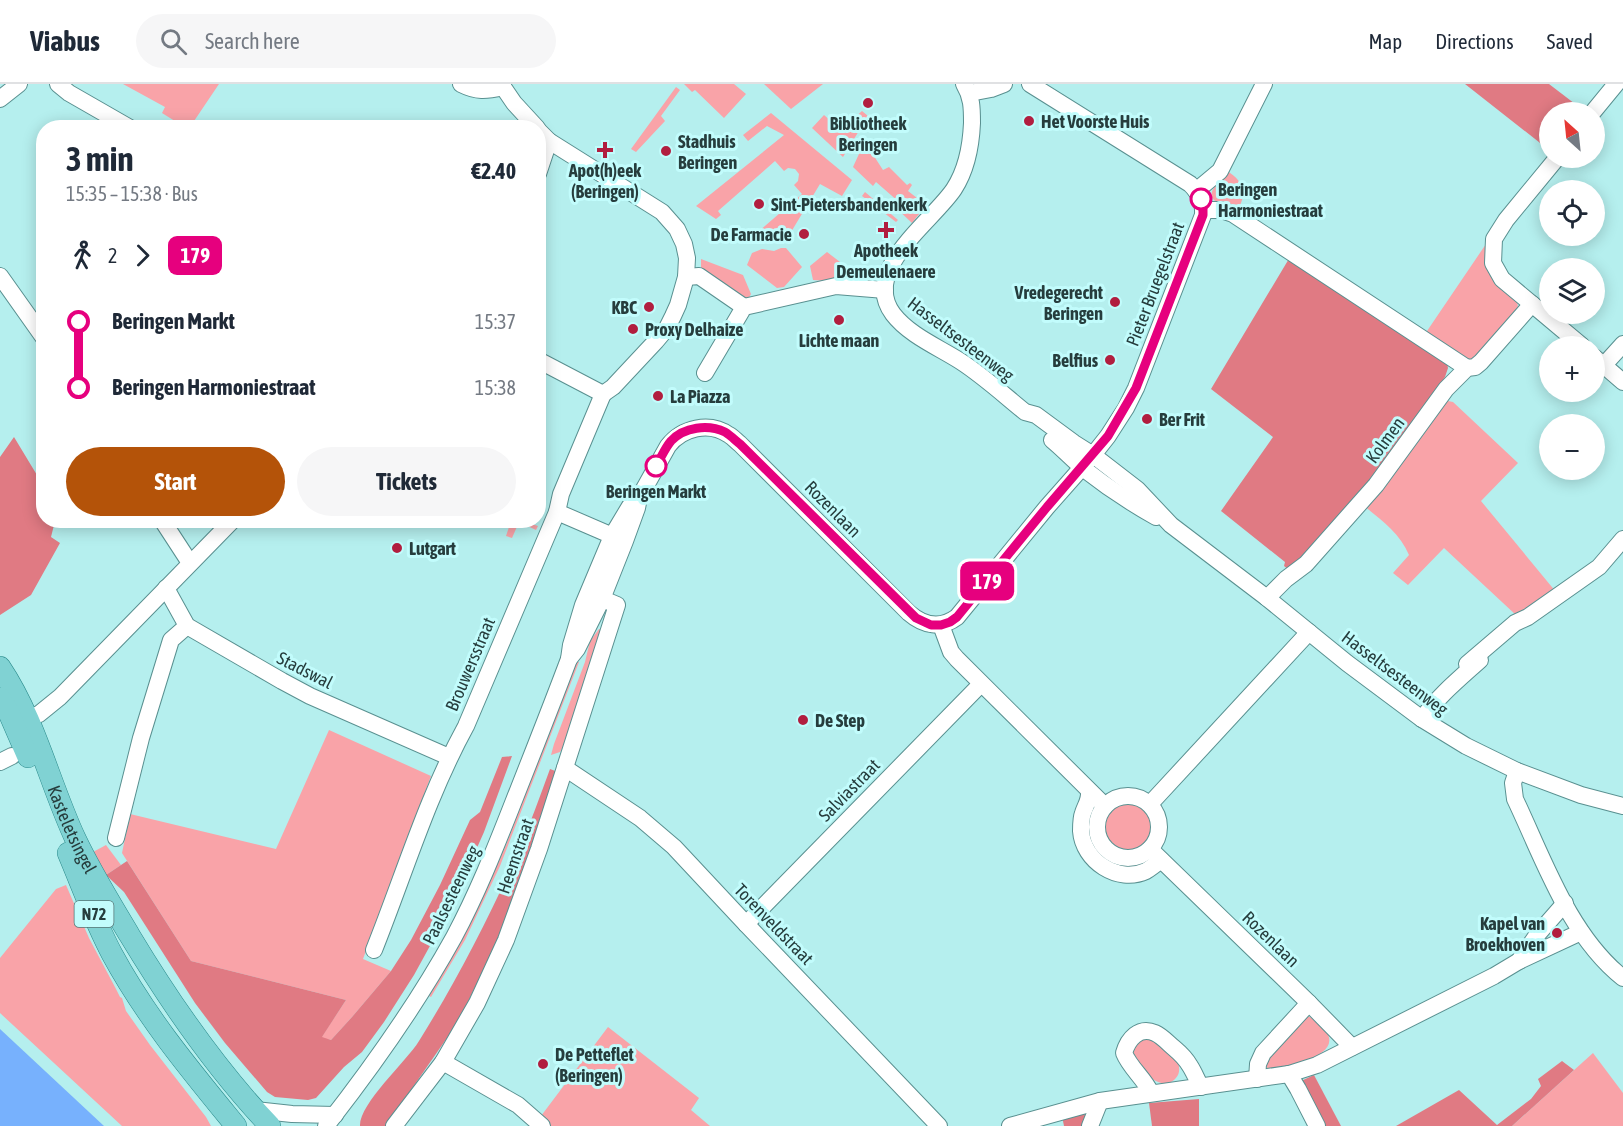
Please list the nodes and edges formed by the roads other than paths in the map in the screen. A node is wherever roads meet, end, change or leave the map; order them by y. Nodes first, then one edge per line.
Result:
1 (19, 84) edge
2 (461, 84) edge
3 (1004, 84) edge
4 (1030, 84) edge
5 (1264, 84) edge
6 (1616, 84) edge
7 (502, 85) edge
8 (60, 86) edge
9 (967, 88) edge
10 (0, 99) edge
11 (1601, 102) edge
12 (117, 120) edge
13 (529, 120) edge
14 (546, 136) edge
15 (1549, 168) edge
16 (1196, 190) junction
17 (1203, 210) junction
18 (0, 276) edge
19 (686, 278) junction
20 (885, 290) junction
21 (1532, 304) junction
22 (744, 307) junction
23 (36, 327) edge
24 (1570, 336) edge
25 (1623, 344) edge
26 (1605, 357) edge
27 (546, 364) edge
28 (1605, 366) edge
29 (1467, 368) junction
30 (705, 373) dead end
31 (1623, 382) edge
32 (603, 394) junction
33 (694, 429) joint
34 (1088, 461) junction
35 (557, 512) junction
36 (167, 528) edge
37 (225, 528) edge
38 (619, 538) junction
39 (1623, 538) edge
40 (190, 563) junction
41 (166, 588) junction
42 (595, 596) junction
43 (1267, 598) junction
44 (941, 625) junction
45 (187, 626) junction
46 (1309, 632) junction
47 (1512, 633) dead end
48 (1467, 664) dead end
49 (0, 668) edge
50 (981, 684) junction
51 (0, 698) edge
52 (27, 719) junction
53 (1422, 719) junction
54 (449, 757) junction
55 (565, 768) junction
56 (1516, 771) junction
57 (1089, 791) junction
58 (1150, 804) junction
59 (1106, 806) junction
60 (1623, 806) edge
61 (116, 838) dead end
62 (1155, 854) junction
63 (1565, 903) junction
64 (746, 924) junction
65 (1581, 932) junction
66 (374, 950) dead end
67 (1519, 961) junction
68 (1623, 978) edge
69 (1309, 1003) junction
70 (1352, 1047) junction
71 (443, 1062) junction
72 (1289, 1074) junction
73 (1257, 1079) junction
74 (1201, 1087) junction
75 (1151, 1093) junction
76 (1100, 1101) junction
77 (255, 1110) junction
78 (332, 1122) edge
79 (236, 1126) edge
80 (270, 1126) edge
81 (394, 1126) edge
82 (542, 1126) edge
83 (939, 1126) edge
84 (1010, 1126) edge
85 (1090, 1126) edge
86 (1317, 1126) edge

1 - 10 street
2 - 7 street
3 - 9 street
4 - 16 street
5 - 16 street
6 - 11 street
7 - 13 street
8 - 12 street
9 - 20 street
14 - 19 street
15 - 21 street
16 - 17 street, Pieter Bruegelstraat
17 - 29 street
17 - 34 street, Pieter Bruegelstraat
18 - 23 street
19 - 22 street
19 - 32 street
20 - 22 street
20 - 34 street, Hasseltsesteenweg
21 - 24 street
21 - 29 street, Kolmen
22 - 30 street
25 - 26 street
27 - 32 street
28 - 31 street
29 - 43 street, Kolmen
32 - 35 street, Brouwersstraat
33 - 38 street, Paalsesteenweg
33 - 44 street, Rozenlaan
34 - 43 street, Hasseltsesteenweg
34 - 44 street, Pieter Bruegelstraat
35 - 38 street
35 - 54 street, Brouwersstraat
36 - 40 street
37 - 40 street
38 - 42 street, Paalsesteenweg
39 - 48 street
40 - 41 street
41 - 45 street
41 - 52 street
42 - 55 street, Heemstraat
42 - 78 street, Paalsesteenweg
43 - 46 street, Hasseltsesteenweg
44 - 50 street
45 - 54 street, Stadswal
45 - 61 street
46 - 53 street, Hasseltsesteenweg
46 - 58 street
47 - 53 street
49 - 52 main road, Kasteletsingel / N72
50 - 57 street
50 - 64 street, Salviastraat
51 - 79 main road, Kasteletsingel / N72
52 - 77 main road, Kasteletsingel / N72
53 - 56 street, Hasseltsesteenweg
54 - 66 street, Brouwersstraat
55 - 64 street, Torenveldstraat
55 - 71 street, Heemstraat
56 - 60 street, Hasseltsesteenweg
56 - 63 street
57 - 59 street
57 - 62 street
58 - 59 street
58 - 62 street
59 - 62 street
62 - 69 street, Rozenlaan
63 - 65 street
63 - 67 street
64 - 83 street, Torenveldstraat
65 - 67 street
65 - 68 street
67 - 70 street
69 - 70 street, Rozenlaan
69 - 73 street
70 - 72 street
71 - 81 street, Heemstraat
71 - 82 street
72 - 73 street
72 - 86 street
73 - 74 street
74 - 75 street
74 - 75 street
75 - 76 street
76 - 84 street
76 - 85 street
77 - 78 street
77 - 80 main road, Kasteletsingel / N72

